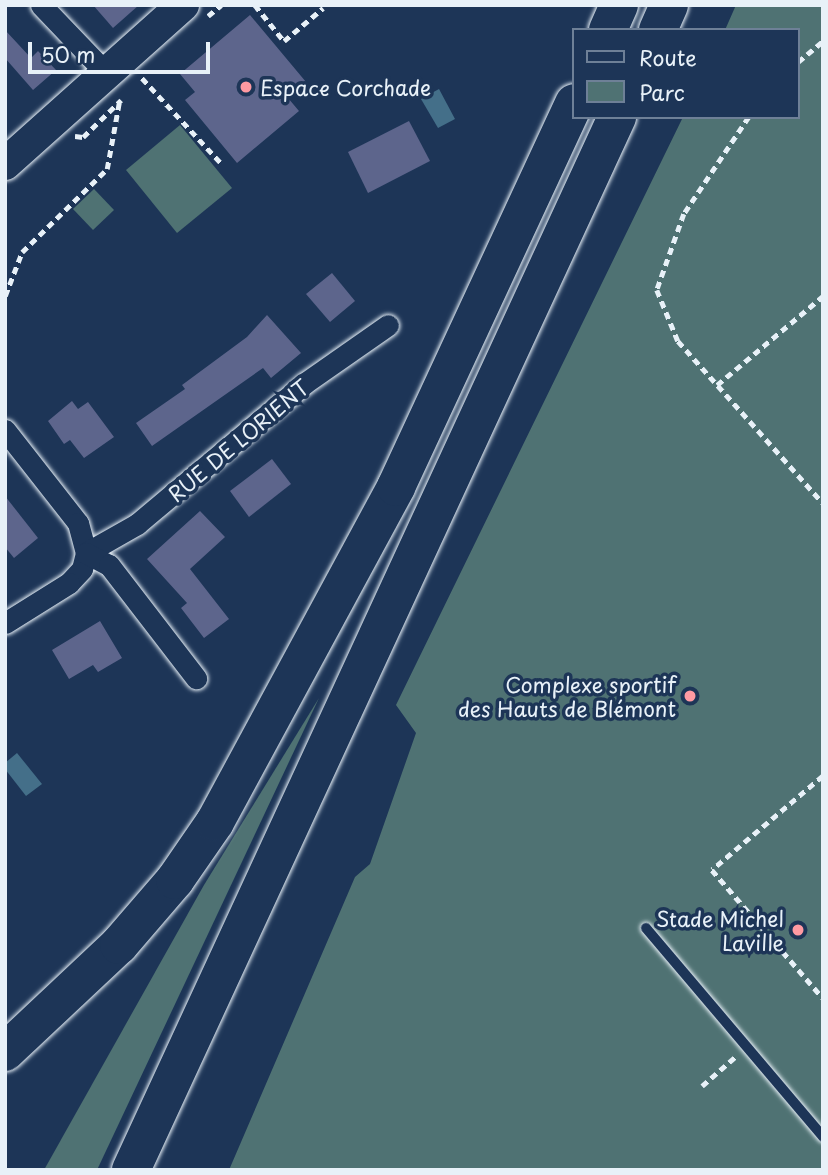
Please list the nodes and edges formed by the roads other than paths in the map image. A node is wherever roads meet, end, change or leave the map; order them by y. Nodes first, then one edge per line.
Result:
1 (41, 5) edge
2 (184, 5) edge
3 (619, 5) edge
4 (669, 5) edge
5 (609, 28) edge
6 (659, 28) edge
7 (117, 79) junction
8 (572, 107) edge
9 (616, 119) edge
10 (5, 164) edge
11 (388, 325) dead end
12 (5, 430) edge
13 (86, 554) junction
14 (5, 623) edge
15 (196, 678) dead end
16 (646, 928) dead end
17 (5, 1052) edge
18 (823, 1138) edge
19 (131, 1170) edge

1 - 7 street
2 - 7 street
3 - 5 highway
4 - 6 highway
7 - 10 street
8 - 17 highway
9 - 19 highway
11 - 13 street, RUE DE LORIENT
12 - 13 street
13 - 14 street, RUE DE LORIENT
13 - 15 street
16 - 18 lane

